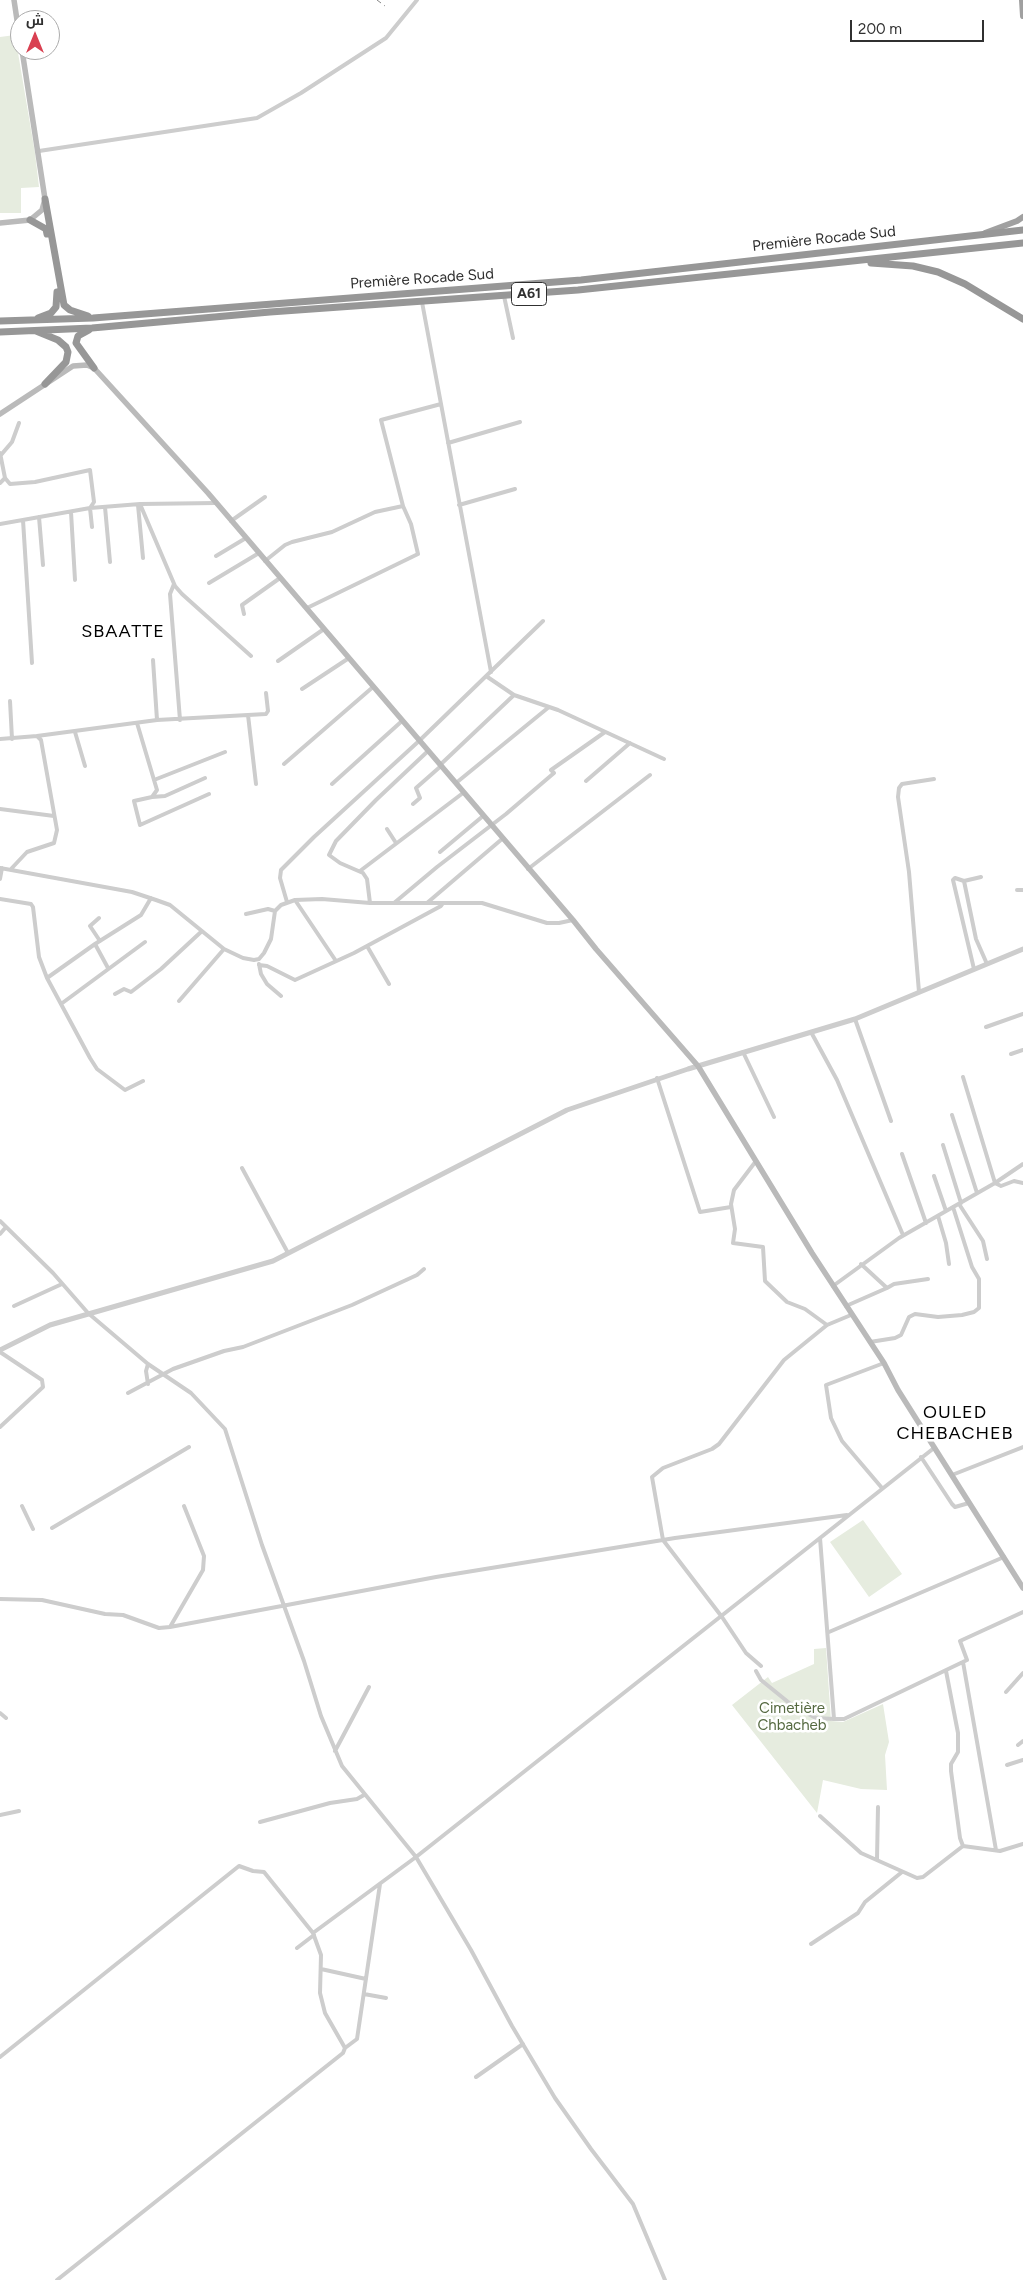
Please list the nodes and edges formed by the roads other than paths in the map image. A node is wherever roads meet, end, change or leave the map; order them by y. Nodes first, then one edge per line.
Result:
1 (417, 0) edge
2 (1022, 0) edge
3 (1023, 16) edge
4 (24, 60) edge
5 (39, 151) junction
6 (45, 199) junction
7 (1023, 217) edge
8 (30, 220) junction
9 (0, 223) edge
10 (1023, 230) edge
11 (980, 234) junction
12 (1023, 243) edge
13 (848, 262) junction
14 (504, 296) junction
15 (422, 302) junction
16 (93, 318) junction
17 (1023, 319) edge
18 (34, 320) junction
19 (0, 321) edge
20 (92, 328) junction
21 (33, 330) junction
22 (0, 332) edge
23 (513, 338) dead end
24 (94, 368) junction
25 (45, 384) junction
26 (441, 404) junction
27 (0, 414) edge
28 (520, 422) dead end
29 (20, 423) dead end
30 (448, 444) junction
31 (0, 454) edge
32 (5, 478) junction
33 (0, 483) edge
34 (515, 489) dead end
35 (265, 497) dead end
36 (216, 503) junction
37 (139, 505) junction
38 (459, 505) junction
39 (403, 506) junction
40 (106, 507) junction
41 (90, 508) junction
42 (71, 512) junction
43 (39, 517) junction
44 (23, 520) junction
45 (231, 521) junction
46 (0, 524) edge
47 (92, 527) dead end
48 (246, 538) junction
49 (259, 553) junction
50 (216, 556) dead end
51 (143, 558) dead end
52 (266, 561) junction
53 (110, 562) dead end
54 (43, 565) dead end
55 (280, 578) junction
56 (75, 580) dead end
57 (209, 583) dead end
58 (174, 584) junction
59 (307, 608) junction
60 (244, 614) dead end
61 (543, 621) dead end
62 (324, 629) junction
63 (250, 656) dead end
64 (349, 658) junction
65 (153, 660) dead end
66 (278, 661) dead end
67 (32, 663) dead end
68 (491, 672) junction
69 (486, 676) junction
70 (373, 686) junction
71 (302, 689) dead end
72 (266, 692) dead end
73 (514, 695) junction
74 (10, 701) dead end
75 (549, 707) junction
76 (248, 715) junction
77 (157, 720) junction
78 (180, 720) junction
79 (402, 721) junction
80 (137, 723) junction
81 (75, 732) junction
82 (605, 732) junction
83 (37, 736) junction
84 (12, 739) junction
85 (0, 740) edge
86 (419, 741) junction
87 (630, 743) junction
88 (428, 751) junction
89 (226, 752) dead end
90 (664, 759) dead end
91 (284, 764) dead end
92 (85, 766) dead end
93 (440, 766) junction
94 (650, 775) dead end
95 (205, 778) dead end
96 (934, 779) dead end
97 (154, 780) junction
98 (586, 781) dead end
99 (256, 784) dead end
100 (332, 784) dead end
101 (456, 784) junction
102 (463, 793) junction
103 (208, 794) dead end
104 (152, 797) junction
105 (413, 804) dead end
106 (0, 809) edge
107 (54, 816) junction
108 (483, 816) junction
109 (491, 826) junction
110 (387, 829) dead end
111 (502, 838) junction
112 (396, 843) junction
113 (440, 852) dead end
114 (1, 868) edge
115 (11, 869) junction
116 (528, 869) junction
117 (359, 870) junction
118 (981, 877) dead end
119 (0, 878) edge
120 (964, 881) junction
121 (1017, 890) dead end
122 (1023, 890) edge
123 (150, 898) junction
124 (0, 899) edge
125 (295, 900) junction
126 (287, 902) junction
127 (370, 903) junction
128 (394, 903) junction
129 (427, 903) junction
130 (443, 903) junction
131 (275, 911) junction
132 (246, 914) dead end
133 (99, 918) dead end
134 (573, 920) junction
135 (202, 931) junction
136 (100, 941) junction
137 (145, 942) dead end
138 (94, 944) junction
139 (367, 946) junction
140 (224, 949) junction
141 (1023, 949) edge
142 (259, 959) junction
143 (336, 961) junction
144 (987, 964) junction
145 (259, 965) junction
146 (108, 968) junction
147 (974, 969) junction
148 (47, 978) junction
149 (389, 984) dead end
150 (919, 992) junction
151 (115, 994) dead end
152 (281, 996) dead end
153 (179, 1002) dead end
154 (61, 1004) junction
155 (1023, 1014) edge
156 (855, 1019) junction
157 (986, 1027) dead end
158 (812, 1032) junction
159 (1023, 1050) edge
160 (743, 1052) junction
161 (1011, 1054) dead end
162 (698, 1066) junction
163 (964, 1077) dead end
164 (657, 1078) junction
165 (143, 1081) dead end
166 (952, 1115) dead end
167 (774, 1117) dead end
168 (891, 1121) dead end
169 (942, 1145) dead end
170 (902, 1154) dead end
171 (757, 1161) junction
172 (1023, 1164) edge
173 (242, 1168) dead end
174 (934, 1176) dead end
175 (995, 1183) junction
176 (1023, 1183) edge
177 (977, 1193) junction
178 (960, 1203) junction
179 (732, 1207) junction
180 (953, 1208) junction
181 (946, 1211) junction
182 (938, 1216) junction
183 (0, 1221) edge
184 (926, 1223) junction
185 (6, 1227) junction
186 (0, 1234) edge
187 (903, 1235) junction
188 (288, 1253) junction
189 (987, 1259) dead end
190 (861, 1264) junction
191 (949, 1264) dead end
192 (424, 1269) dead end
193 (928, 1278) dead end
194 (62, 1284) junction
195 (834, 1286) junction
196 (887, 1288) junction
197 (14, 1306) dead end
198 (846, 1306) junction
199 (88, 1313) junction
200 (852, 1314) junction
201 (827, 1325) junction
202 (870, 1342) junction
203 (0, 1351) edge
204 (884, 1363) junction
205 (148, 1364) junction
206 (164, 1375) junction
207 (148, 1384) junction
208 (128, 1392) dead end
209 (0, 1427) edge
210 (1023, 1447) edge
211 (189, 1448) dead end
212 (934, 1448) junction
213 (922, 1457) junction
214 (952, 1475) junction
215 (882, 1488) junction
216 (970, 1502) junction
217 (22, 1506) dead end
218 (184, 1506) dead end
219 (848, 1515) junction
220 (52, 1528) dead end
221 (33, 1529) dead end
222 (820, 1538) junction
223 (663, 1540) junction
224 (1004, 1557) junction
225 (1023, 1588) edge
226 (0, 1600) edge
227 (285, 1606) junction
228 (1023, 1612) edge
229 (722, 1617) junction
230 (170, 1627) junction
231 (828, 1632) junction
232 (963, 1662) junction
233 (760, 1666) dead end
234 (756, 1671) dead end
235 (946, 1671) junction
236 (1023, 1673) edge
237 (369, 1686) dead end
238 (1006, 1692) dead end
239 (0, 1713) edge
240 (6, 1718) dead end
241 (834, 1719) junction
242 (1023, 1741) edge
243 (1018, 1745) dead end
244 (335, 1751) junction
245 (1023, 1760) edge
246 (1007, 1765) dead end
247 (364, 1795) junction
248 (878, 1807) dead end
249 (19, 1811) dead end
250 (0, 1815) edge
251 (820, 1816) dead end
252 (260, 1822) dead end
253 (1023, 1844) edge
254 (963, 1846) junction
255 (996, 1850) junction
256 (416, 1857) junction
257 (877, 1859) junction
258 (902, 1872) junction
259 (380, 1884) junction
260 (313, 1934) junction
261 (811, 1944) dead end
262 (297, 1948) dead end
263 (321, 1969) junction
264 (366, 1979) junction
265 (364, 1994) junction
266 (386, 1998) dead end
267 (523, 2044) junction
268 (345, 2048) junction
269 (0, 2057) edge
270 (476, 2077) dead end
271 (57, 2280) edge
272 (665, 2280) edge

1 - 5 street
2 - 3 highway
4 - 5 main road
5 - 6 main road
6 - 8 main road
6 - 16 highway
7 - 11 highway
8 - 9 main road
8 - 18 highway
10 - 11 highway, Première Rocade Sud / A61
11 - 16 highway, Première Rocade Sud / A61
12 - 13 highway, Première Rocade Sud / A61
13 - 14 highway, Première Rocade Sud / A61
13 - 17 highway
14 - 15 highway, Première Rocade Sud / A61
14 - 23 street
15 - 20 highway, Première Rocade Sud / A61
15 - 26 street
16 - 18 highway, Première Rocade Sud / A61
18 - 19 highway, Première Rocade Sud / A61
20 - 21 highway, Première Rocade Sud / A61
20 - 24 highway
21 - 22 highway, Première Rocade Sud / A61
21 - 25 highway
24 - 25 main road
24 - 36 main road
25 - 27 main road
26 - 30 street
26 - 39 street
28 - 30 street
29 - 31 street
30 - 38 street
31 - 32 street
32 - 33 street
32 - 41 street
34 - 38 street
35 - 45 street
36 - 37 street
36 - 45 main road
37 - 40 street
37 - 51 street
37 - 58 street
38 - 68 street
39 - 52 street
39 - 59 street
40 - 41 street
40 - 53 street
41 - 42 street
41 - 47 street
42 - 43 street
42 - 56 street
43 - 44 street
43 - 54 street
44 - 46 street
44 - 67 street
45 - 48 main road
48 - 49 main road
48 - 50 street
49 - 52 main road
49 - 57 street
52 - 55 main road
55 - 59 main road
55 - 60 street
58 - 63 street
58 - 78 street
59 - 62 main road
61 - 68 street
62 - 64 main road
62 - 66 street
64 - 70 main road
64 - 71 street
65 - 77 street
68 - 69 street
69 - 73 street
69 - 86 street
70 - 79 main road
70 - 91 street
72 - 76 street
73 - 75 street
73 - 93 street
74 - 84 street
75 - 82 street
75 - 101 street
76 - 78 street
76 - 99 street
77 - 78 street
77 - 80 street
79 - 86 main road
79 - 100 street
80 - 81 street
80 - 97 street
81 - 83 street
81 - 92 street
82 - 87 street
82 - 109 street
83 - 84 street
83 - 107 street
84 - 85 street
86 - 88 main road
86 - 126 street
87 - 90 street
87 - 98 street
88 - 93 main road
88 - 117 street
89 - 97 street
93 - 101 main road
93 - 105 street
94 - 116 street
95 - 104 street
96 - 150 street
97 - 104 street
101 - 102 main road
102 - 108 main road
102 - 112 street
103 - 104 street
106 - 107 street
107 - 115 street
108 - 109 main road
108 - 113 street
109 - 111 main road
109 - 128 street
110 - 112 street
111 - 116 main road
111 - 129 street
112 - 117 street
114 - 115 street
114 - 119 street
115 - 123 street
116 - 134 main road
117 - 127 street
118 - 120 street
120 - 144 street
120 - 147 street
121 - 122 street
123 - 135 street
123 - 136 street
124 - 148 street
125 - 126 street
125 - 127 street
125 - 143 street
126 - 131 street
127 - 128 street
128 - 129 street
129 - 130 street
130 - 134 street
130 - 139 street
131 - 132 street
131 - 142 street
133 - 136 street
134 - 162 main road
135 - 140 street
135 - 151 street
136 - 138 street
137 - 146 street
138 - 146 street
138 - 148 street
139 - 143 street
139 - 149 street
140 - 142 street
140 - 153 street
141 - 144 street
142 - 145 street
143 - 145 street
144 - 147 street
145 - 152 street
146 - 154 street
147 - 150 street
148 - 154 street
150 - 156 street
154 - 165 street
155 - 157 street
156 - 158 street
156 - 168 street
158 - 160 street
158 - 187 street
159 - 161 street
160 - 162 street
160 - 167 street
162 - 164 street
162 - 171 main road
163 - 175 street
164 - 179 street
164 - 188 street
166 - 177 street
169 - 178 street
170 - 184 street
171 - 179 street
171 - 195 main road
172 - 175 street
173 - 188 street
174 - 181 street
175 - 176 street
175 - 177 street
177 - 178 street
178 - 180 street
178 - 189 street
179 - 201 street
180 - 181 street
180 - 202 street
181 - 182 street
182 - 184 street
182 - 191 street
183 - 185 street
184 - 187 street
185 - 186 street
185 - 194 street
187 - 190 street
188 - 199 street
190 - 195 street
190 - 196 street
192 - 206 street
193 - 196 street
194 - 197 street
194 - 199 street
195 - 198 main road
196 - 198 street
198 - 200 main road
199 - 203 street
199 - 205 street
200 - 201 street
200 - 202 main road
201 - 223 street
202 - 204 main road
203 - 209 street
204 - 212 main road
204 - 215 street
205 - 206 street
205 - 207 street
206 - 207 street
206 - 227 street
207 - 208 street
210 - 214 street
211 - 220 street
212 - 213 street
212 - 214 main road
213 - 215 street
213 - 216 street
214 - 216 main road
215 - 219 street
216 - 224 main road
217 - 221 street
218 - 230 street
219 - 222 street
219 - 223 street
222 - 229 street
222 - 231 street
223 - 227 street
223 - 229 street
224 - 225 main road
224 - 231 street
226 - 230 street
227 - 230 street
227 - 244 street
228 - 232 street
229 - 233 street
229 - 256 street
231 - 241 street
232 - 235 street
232 - 255 street
234 - 241 street
235 - 241 street
235 - 254 street
236 - 238 street
237 - 244 street
239 - 240 street
242 - 243 street
244 - 247 street
245 - 246 street
247 - 252 street
247 - 256 street
248 - 257 street
249 - 250 street
251 - 257 street
253 - 255 street
254 - 255 street
254 - 258 street
256 - 259 street
256 - 267 street
257 - 258 street
258 - 261 street
259 - 260 street
259 - 264 street
260 - 262 street
260 - 263 street
260 - 269 street
263 - 264 street
263 - 268 street
264 - 265 street
265 - 266 street
265 - 268 street
267 - 270 street
267 - 272 street
268 - 271 street

